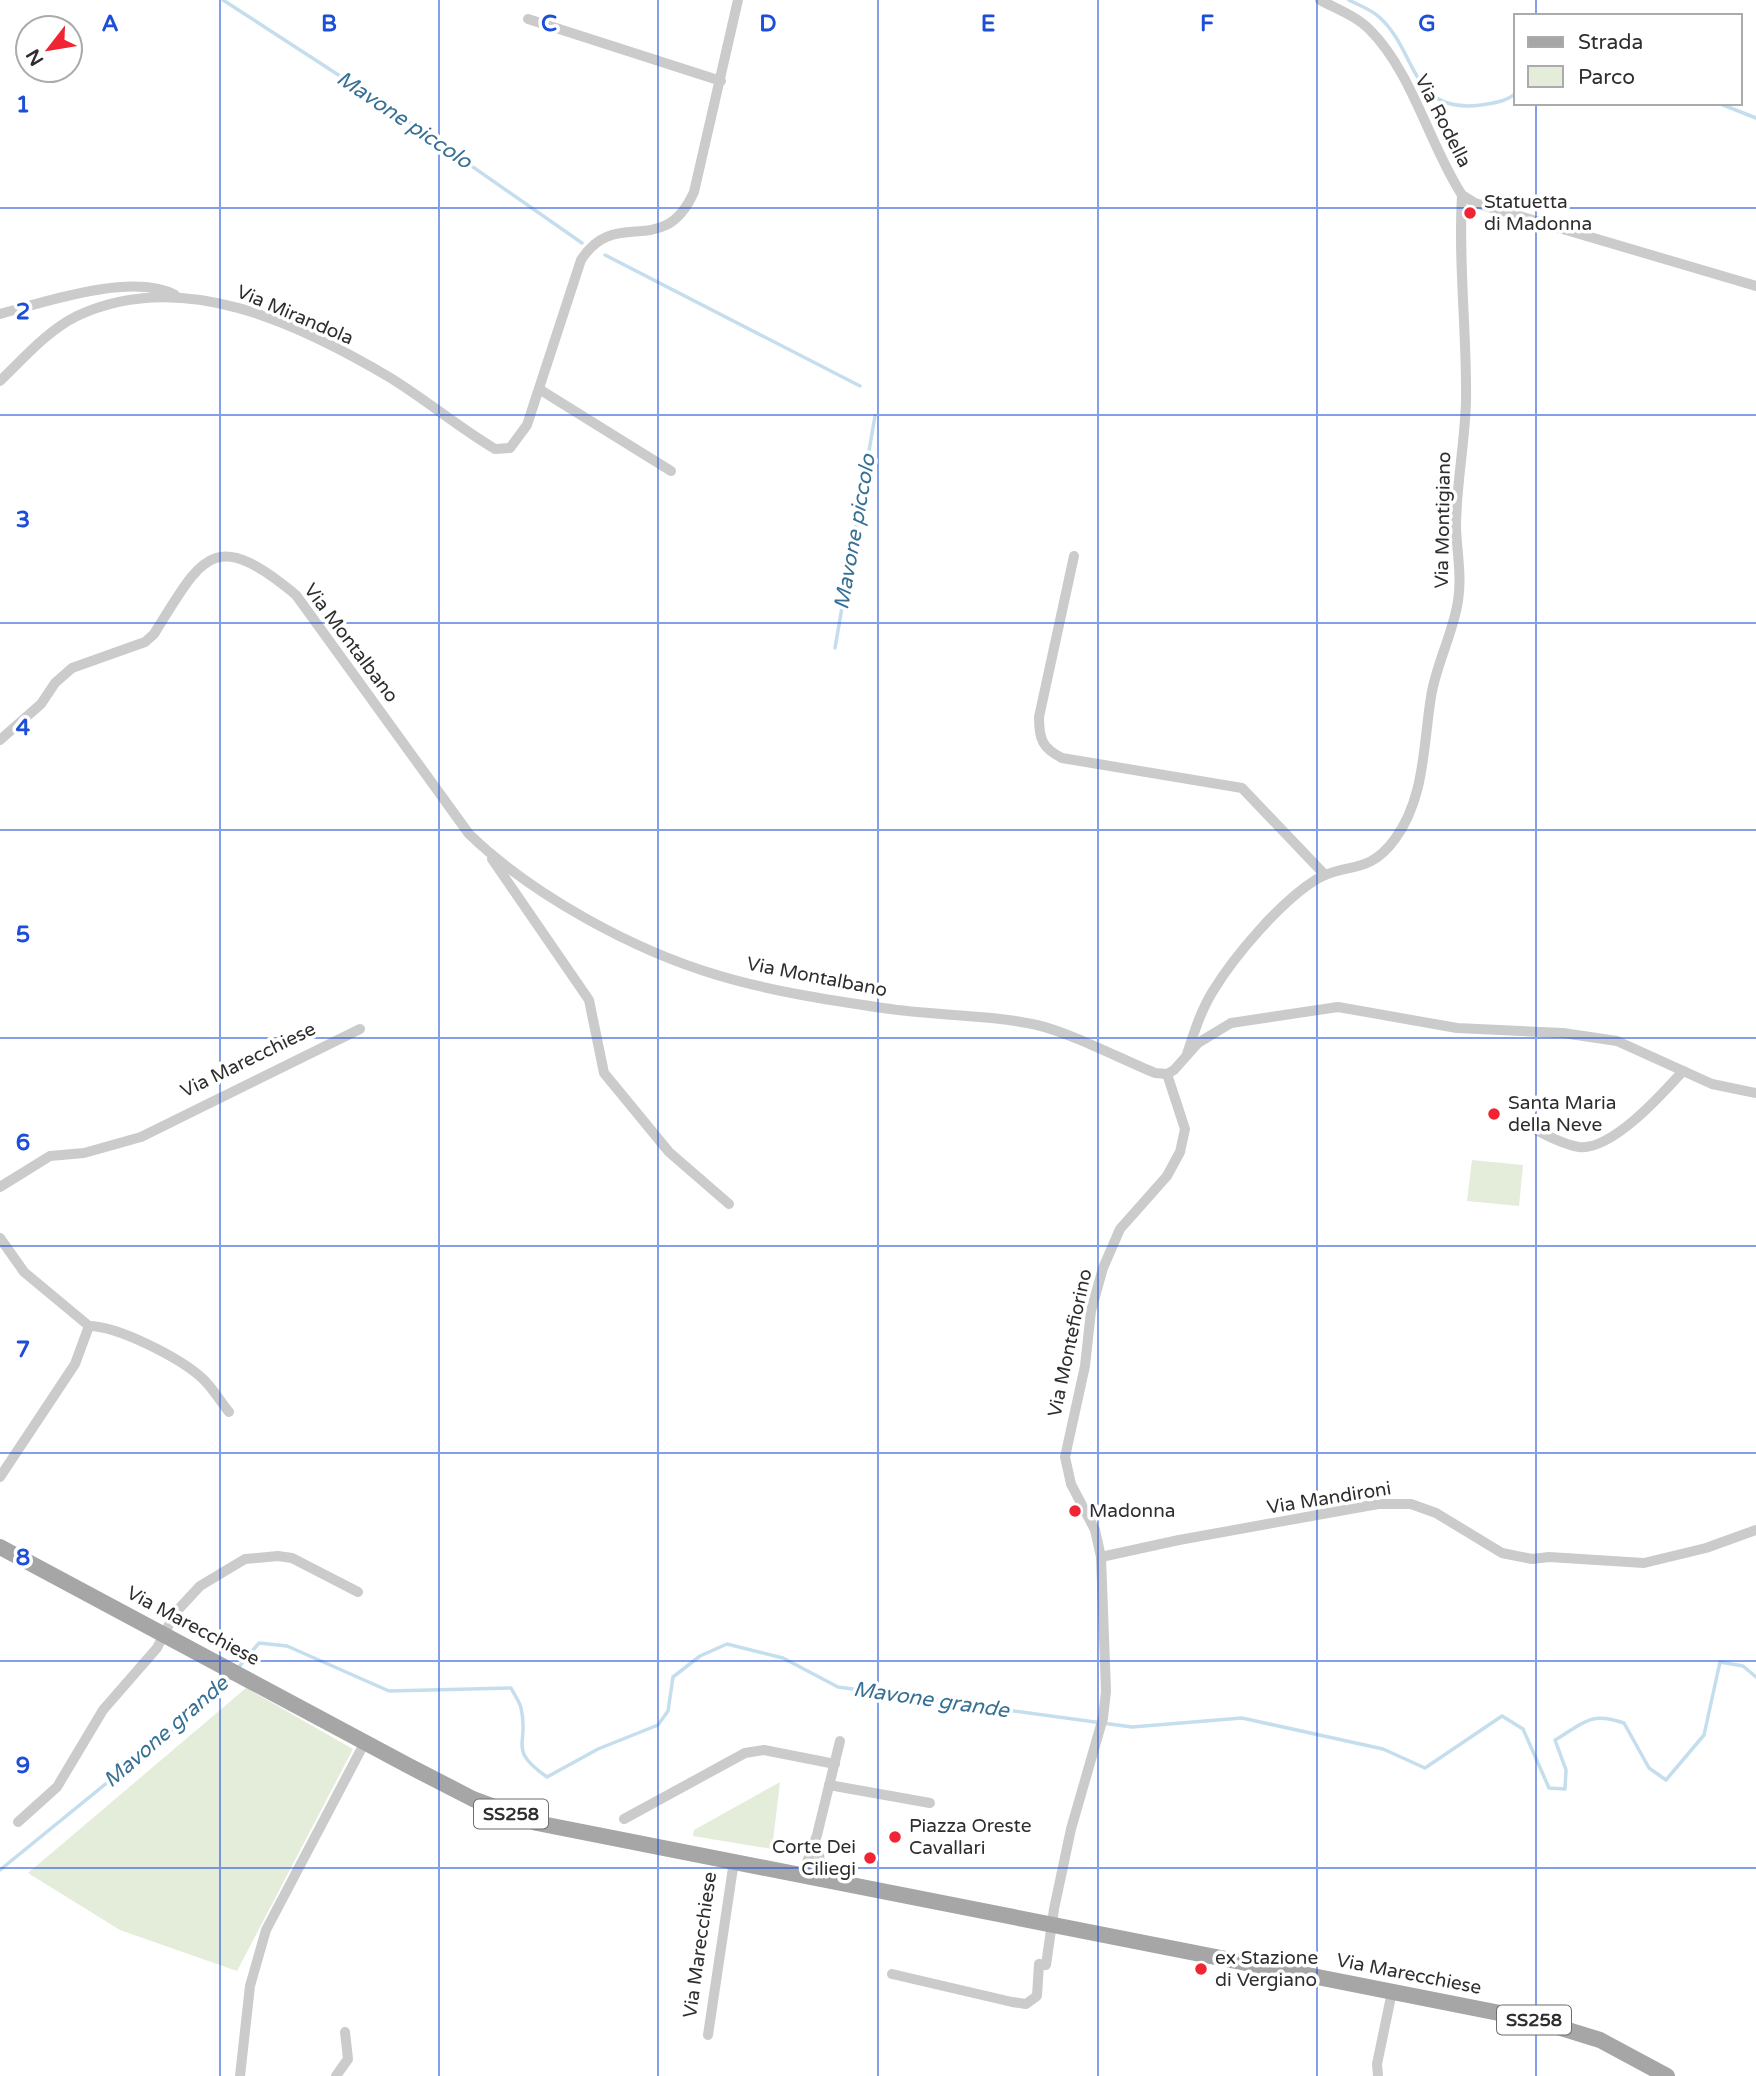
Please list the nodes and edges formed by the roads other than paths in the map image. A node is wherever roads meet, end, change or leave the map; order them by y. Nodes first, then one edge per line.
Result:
1 (738, 0) edge
2 (1320, 0) edge
3 (528, 19) dead end
4 (721, 81) junction
5 (1462, 195) junction
6 (1756, 285) edge
7 (175, 295) junction
8 (0, 314) edge
9 (0, 381) edge
10 (539, 389) junction
11 (671, 471) dead end
12 (1073, 556) dead end
13 (0, 740) edge
14 (484, 849) junction
15 (1325, 875) junction
16 (360, 1029) dead end
17 (1187, 1054) junction
18 (1683, 1070) junction
19 (1167, 1074) junction
20 (1756, 1093) edge
21 (1518, 1121) dead end
22 (0, 1187) edge
23 (729, 1204) dead end
24 (0, 1238) edge
25 (89, 1326) junction
26 (229, 1412) dead end
27 (0, 1477) edge
28 (1756, 1530) edge
29 (0, 1547) edge
30 (1101, 1557) junction
31 (358, 1592) dead end
32 (163, 1634) junction
33 (840, 1741) dead end
34 (365, 1742) junction
35 (835, 1764) junction
36 (829, 1785) junction
37 (930, 1803) dead end
38 (624, 1819) dead end
39 (18, 1822) dead end
40 (734, 1861) junction
41 (810, 1875) junction
42 (1050, 1925) junction
43 (892, 1974) dead end
44 (1392, 1992) junction
45 (345, 2032) dead end
46 (708, 2035) dead end
47 (240, 2076) edge
48 (336, 2076) edge
49 (1378, 2076) edge
50 (1667, 2076) edge

1 - 4 street, Via Mirandola
2 - 5 street, Via Rodella
3 - 4 street
4 - 10 street, Via Mirandola
5 - 6 street, Via Rodella
5 - 15 street, Via Montigiano
7 - 8 street
7 - 9 street, Via Mirandola
7 - 10 street, Via Mirandola
10 - 11 street
12 - 15 street
13 - 14 street, Via Montalbano
14 - 19 street, Via Montalbano
14 - 23 street, Via Montalbano
15 - 17 street, Via Montigiano
16 - 22 street, Via Marecchiese
17 - 18 street
17 - 19 street
18 - 20 street
18 - 21 street
19 - 30 street, Via Montefiorino
24 - 25 street
25 - 26 street
25 - 27 street
28 - 30 street, Via Mandironi
29 - 32 main road, Via Marecchiese / SS258
30 - 42 street, Via Montefiorino
31 - 32 street
32 - 34 main road, Via Marecchiese / SS258
32 - 39 street
33 - 35 street
34 - 40 main road, Via Marecchiese / SS258
34 - 47 street
35 - 36 street
35 - 38 street
36 - 37 street
36 - 41 street
40 - 41 main road, Via Marecchiese / SS258
40 - 46 street, Via Marecchiese
41 - 42 main road, Via Marecchiese / SS258
42 - 43 street
42 - 44 main road, Via Marecchiese / SS258
44 - 49 street
44 - 50 main road, Via Marecchiese / SS258
45 - 48 street

